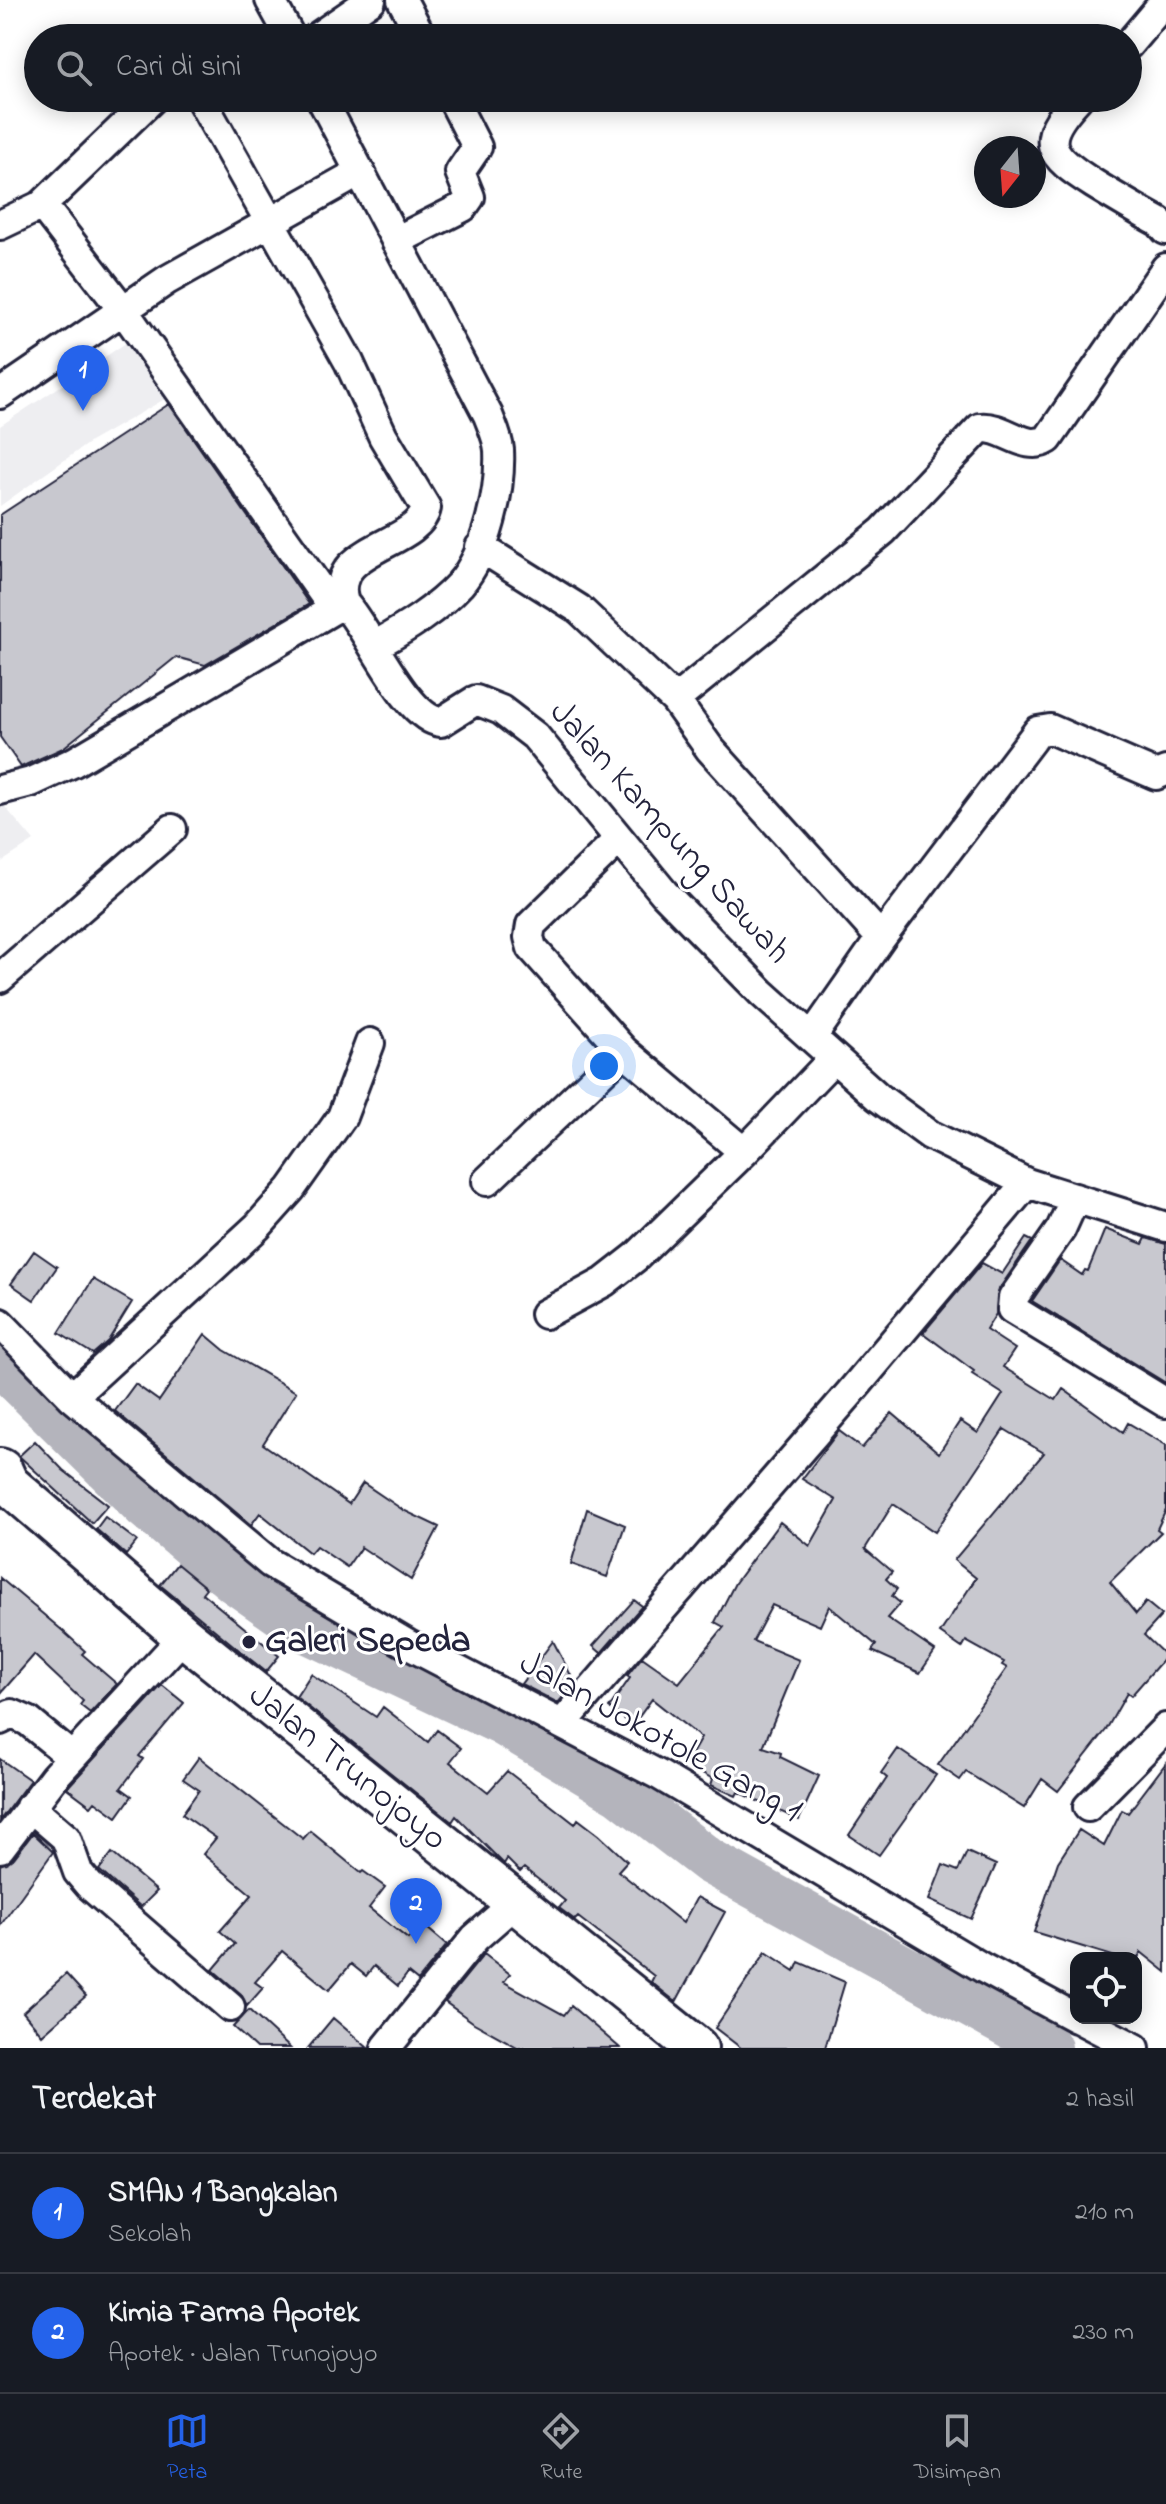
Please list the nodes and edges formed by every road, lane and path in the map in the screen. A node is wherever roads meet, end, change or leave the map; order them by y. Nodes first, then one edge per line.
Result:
1 (270, 0) edge
2 (371, 0) edge
3 (402, 0) edge
4 (1166, 0) edge
5 (283, 24) edge
6 (336, 24) edge
7 (415, 24) edge
8 (1142, 28) edge
9 (138, 112) edge
10 (208, 112) edge
11 (328, 112) edge
12 (459, 112) edge
13 (1065, 112) edge
14 (358, 173) junction
15 (42, 205) junction
16 (1164, 222) edge
17 (269, 223) junction
18 (0, 225) edge
19 (0, 232) edge
20 (0, 239) edge
21 (396, 241) junction
22 (1166, 268) edge
23 (123, 310) junction
24 (0, 394) edge
25 (480, 547) junction
26 (339, 606) junction
27 (376, 645) junction
28 (675, 700) junction
29 (1166, 771) edge
30 (0, 790) edge
31 (172, 829) dead end
32 (618, 840) junction
33 (881, 938) junction
34 (0, 978) edge
35 (812, 1037) junction
36 (370, 1043) dead end
37 (624, 1051) junction
38 (834, 1058) junction
39 (744, 1152) junction
40 (487, 1181) dead end
41 (1027, 1183) junction
42 (1075, 1198) junction
43 (1166, 1227) edge
44 (545, 1314) dead end
45 (0, 1323) edge
46 (72, 1397) junction
47 (1166, 1403) edge
48 (1, 1478) edge
49 (184, 1636) junction
50 (0, 1720) edge
51 (562, 1724) junction
52 (1166, 1728) edge
53 (72, 1757) junction
54 (30, 1807) junction
55 (1088, 1807) dead end
56 (0, 1848) edge
57 (515, 1903) junction
58 (230, 2007) dead end
59 (1070, 2015) edge
60 (1088, 2024) edge
61 (386, 2048) edge
62 (697, 2048) edge
63 (1135, 2048) edge

1 - 5 street
2 - 6 street
3 - 7 street
4 - 8 street
9 - 15 street
10 - 17 street
11 - 14 street
12 - 21 street
13 - 16 street
14 - 17 street
14 - 21 street
15 - 18 street
15 - 23 street, Jalan Kampung Sawah
17 - 23 street
17 - 26 street
19 - 20 street
21 - 25 street
22 - 28 street
23 - 24 street
23 - 26 street, Jalan Kampung Sawah
25 - 27 street
25 - 28 street
26 - 27 street, Jalan Kampung Sawah
26 - 30 street
27 - 32 street, Jalan Kampung Sawah
28 - 33 street
29 - 33 street
31 - 34 street
32 - 35 street, Jalan Kampung Sawah
32 - 37 street
33 - 35 street
35 - 38 street, Jalan Kampung Sawah
36 - 46 street
37 - 39 street
37 - 40 street
38 - 39 street
38 - 41 street, Jalan Kampung Sawah
39 - 44 street
41 - 42 street, Jalan Kampung Sawah
41 - 51 street
42 - 43 street, Jalan Kampung Sawah
42 - 47 street
45 - 46 street, Jalan Jokotole Gang 1
46 - 51 street, Jalan Jokotole Gang 1
48 - 49 main road, Jalan Trunojoyo
49 - 53 street
49 - 57 main road, Jalan Trunojoyo
50 - 53 street
51 - 59 street, Jalan Jokotole Gang 1
52 - 55 street
53 - 54 street
54 - 56 street
54 - 58 street
57 - 61 street
57 - 62 main road, Jalan Trunojoyo
60 - 63 street, Jalan Jokotole Gang 1

